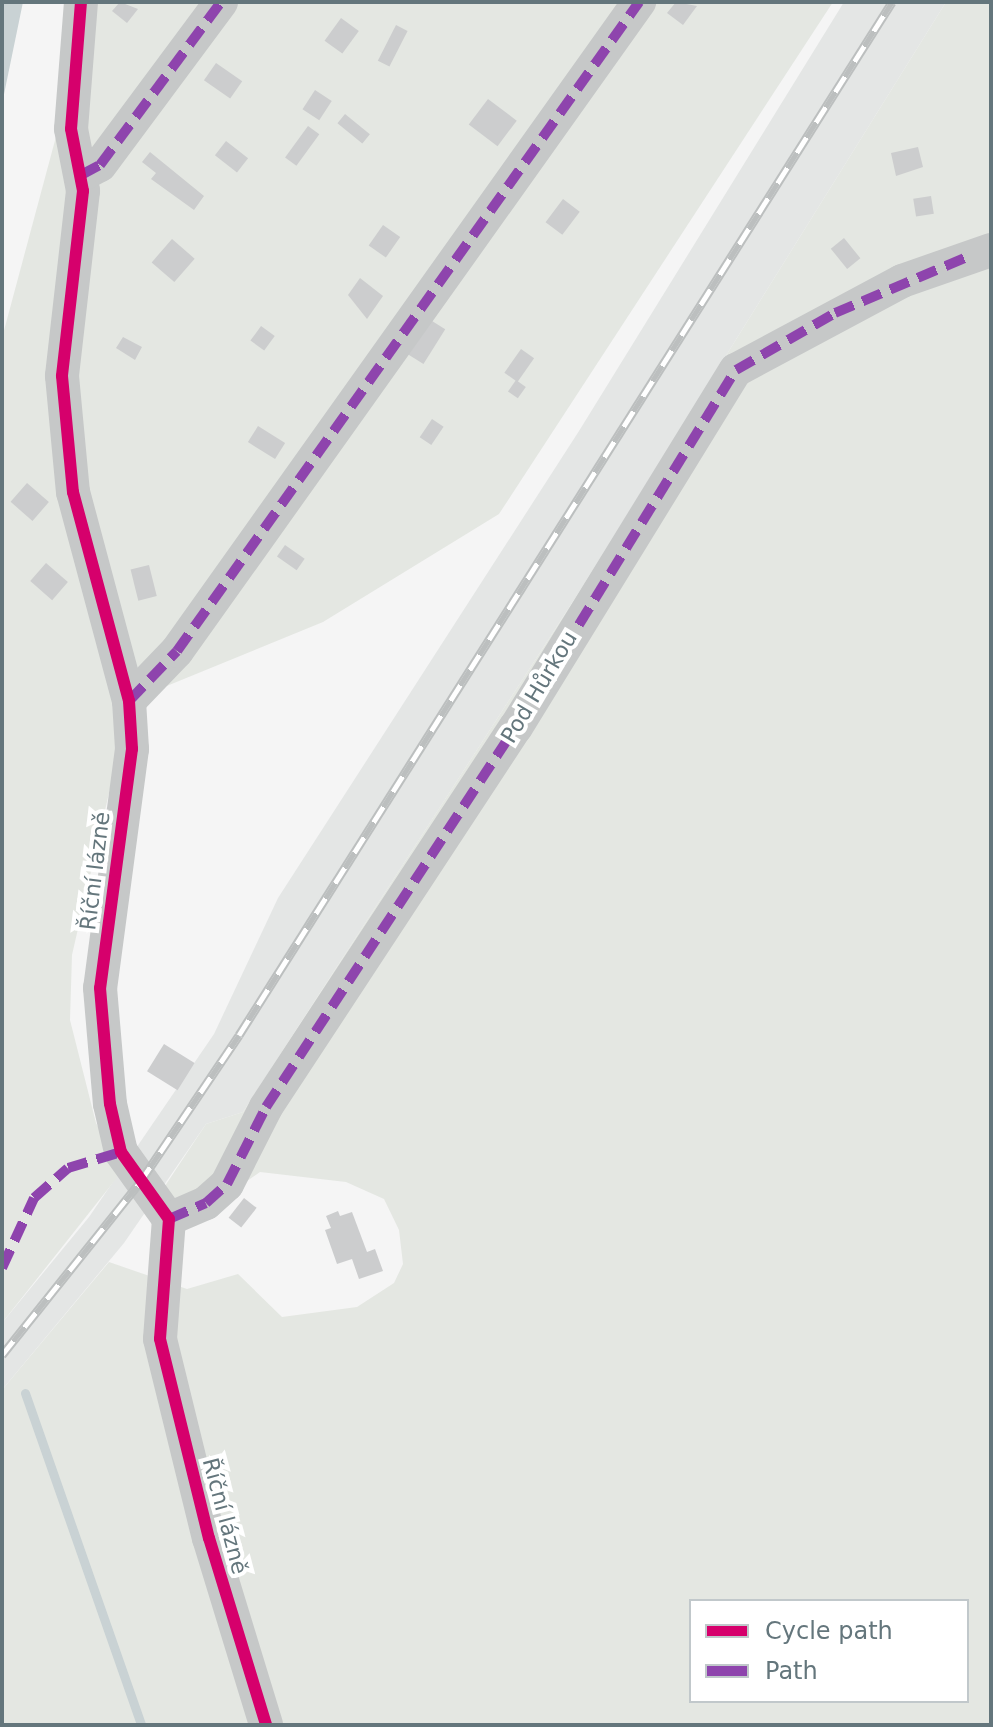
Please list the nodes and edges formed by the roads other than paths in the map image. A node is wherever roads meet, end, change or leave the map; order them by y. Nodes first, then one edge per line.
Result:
1 (81, 2) edge
2 (221, 2) edge
3 (639, 2) edge
4 (81, 175) junction
5 (979, 254) edge
6 (129, 701) junction
7 (169, 1219) junction
8 (266, 1725) edge

1 - 4 street, Říční lázně
2 - 4 street
3 - 6 street
4 - 6 street, Říční lázně
5 - 7 street, Pod Hůrkou
6 - 7 street, Říční lázně
7 - 8 street, Říční lázně

